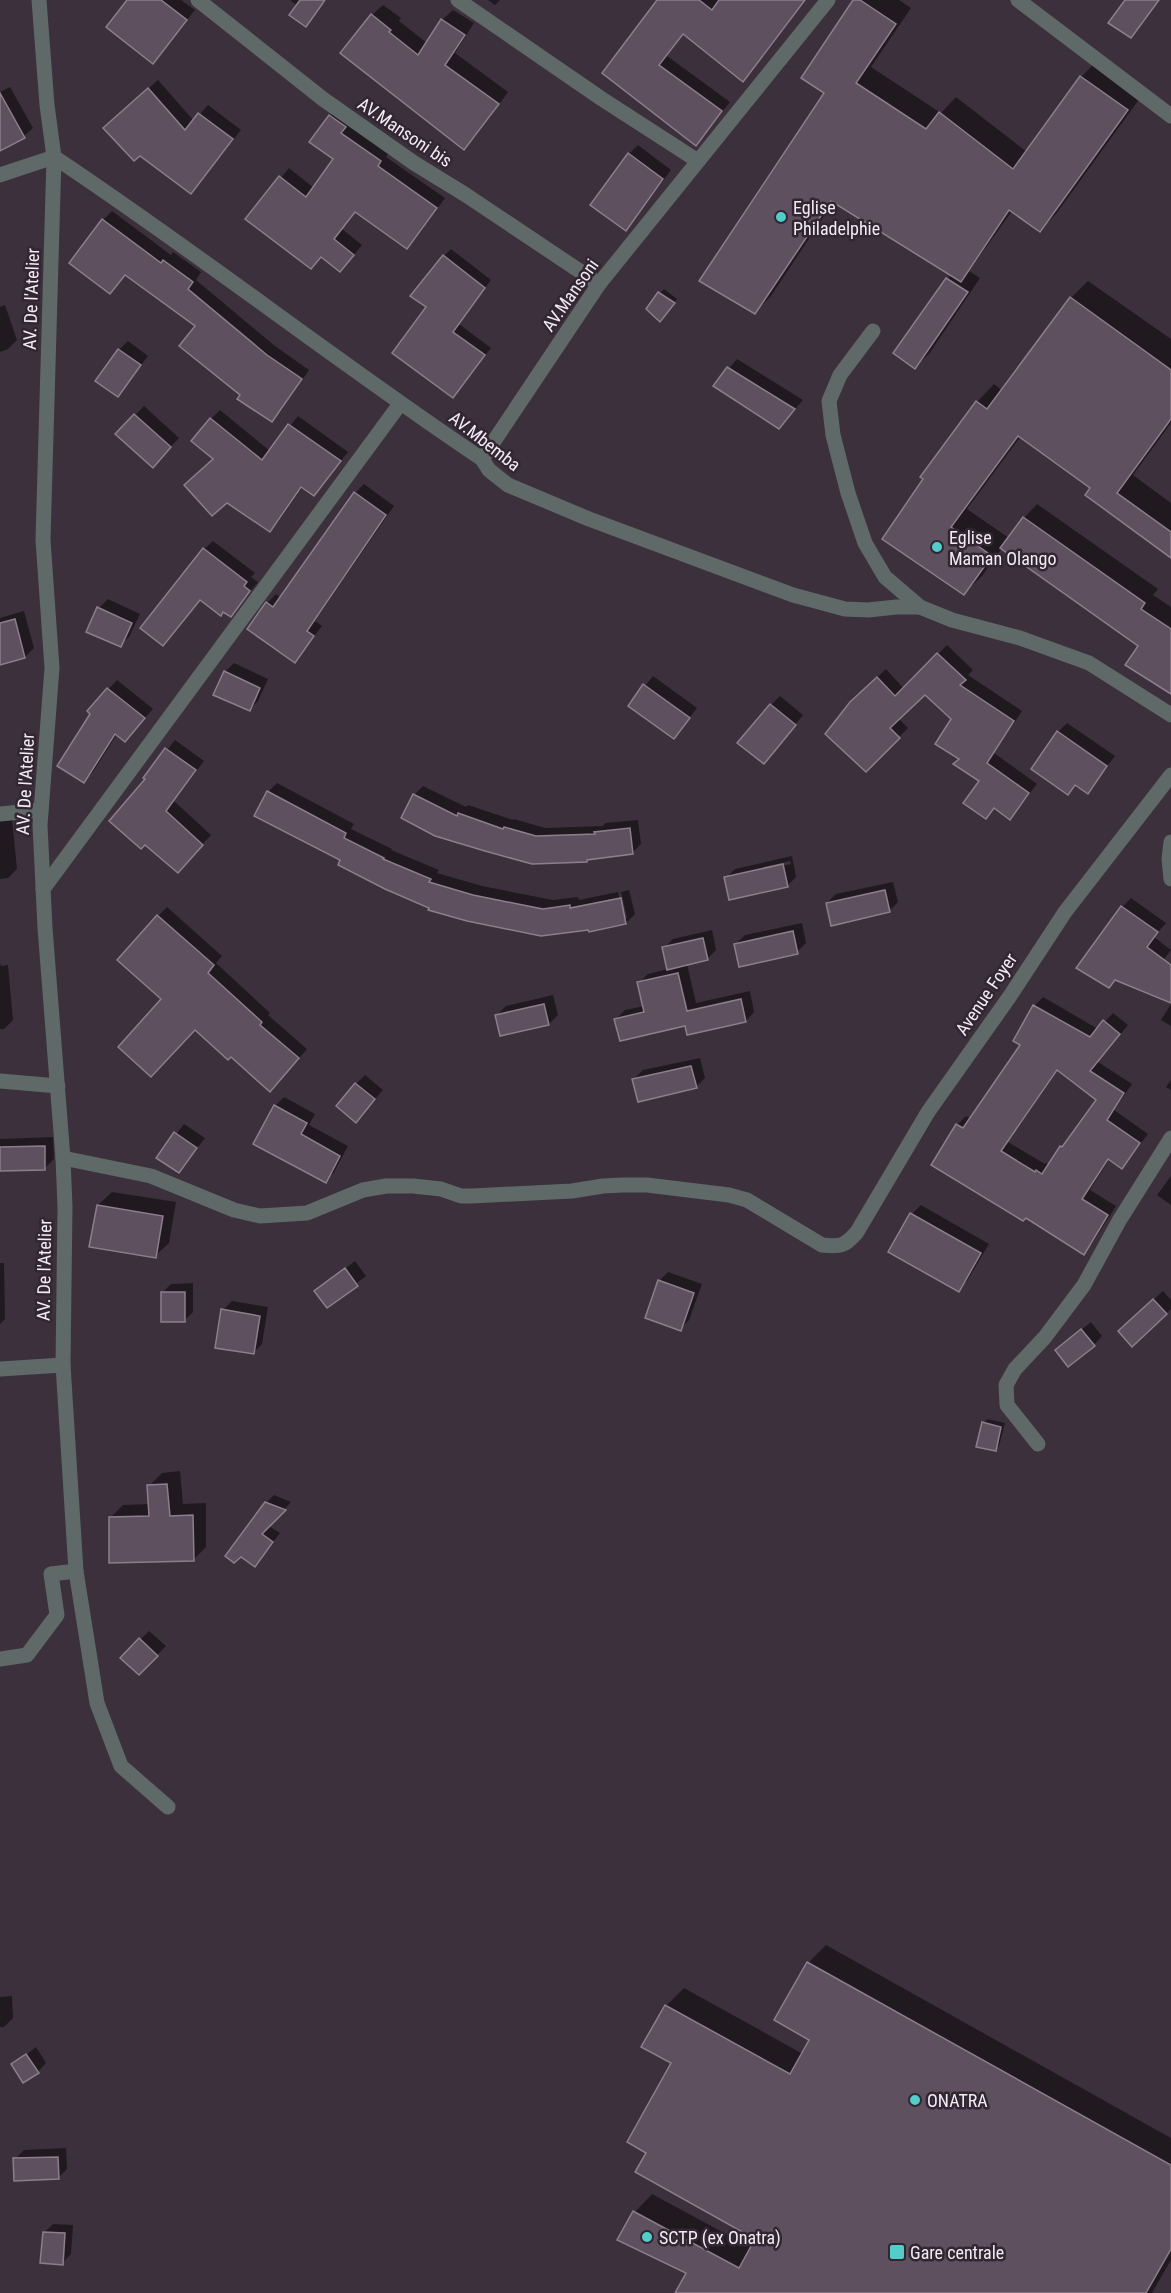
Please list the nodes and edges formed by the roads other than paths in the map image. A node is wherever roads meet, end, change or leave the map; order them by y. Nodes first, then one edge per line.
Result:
1 (39, 0) edge
2 (198, 0) edge
3 (458, 0) edge
4 (828, 0) edge
5 (1018, 0) edge
6 (1171, 116) edge
7 (54, 157) junction
8 (698, 161) junction
9 (0, 175) edge
10 (599, 284) junction
11 (873, 331) dead end
12 (400, 404) junction
13 (482, 459) junction
14 (920, 607) junction
15 (1171, 715) edge
16 (1171, 775) edge
17 (41, 810) junction
18 (0, 814) edge
19 (1171, 842) edge
20 (1171, 879) edge
21 (43, 889) junction
22 (0, 1082) edge
23 (58, 1086) junction
24 (1171, 1138) edge
25 (63, 1158) junction
26 (63, 1365) junction
27 (0, 1369) edge
28 (1038, 1444) dead end
29 (76, 1571) junction
30 (0, 1659) edge
31 (168, 1807) dead end

1 - 7 street, AV. De l'Atelier
2 - 10 street, AV.Mansoni bis
3 - 8 street
4 - 8 street, AV.Mansoni
5 - 6 street
7 - 9 street
7 - 12 street, AV.Mbemba
7 - 17 street, AV. De l'Atelier
8 - 10 street, AV.Mansoni
10 - 13 street, AV.Mansoni
11 - 14 street
12 - 13 street, AV.Mbemba
12 - 21 street
13 - 14 street, AV.Mbemba
14 - 15 street
16 - 25 street, Avenue Foyer
17 - 18 street
17 - 21 street, AV. De l'Atelier
19 - 20 street
21 - 23 street, AV. De l'Atelier
22 - 23 street
23 - 25 street, AV. De l'Atelier
24 - 28 street
25 - 26 street, AV. De l'Atelier
26 - 27 street
26 - 29 street, AV. De l'Atelier
29 - 30 street
29 - 31 street, AV. De l'Atelier

